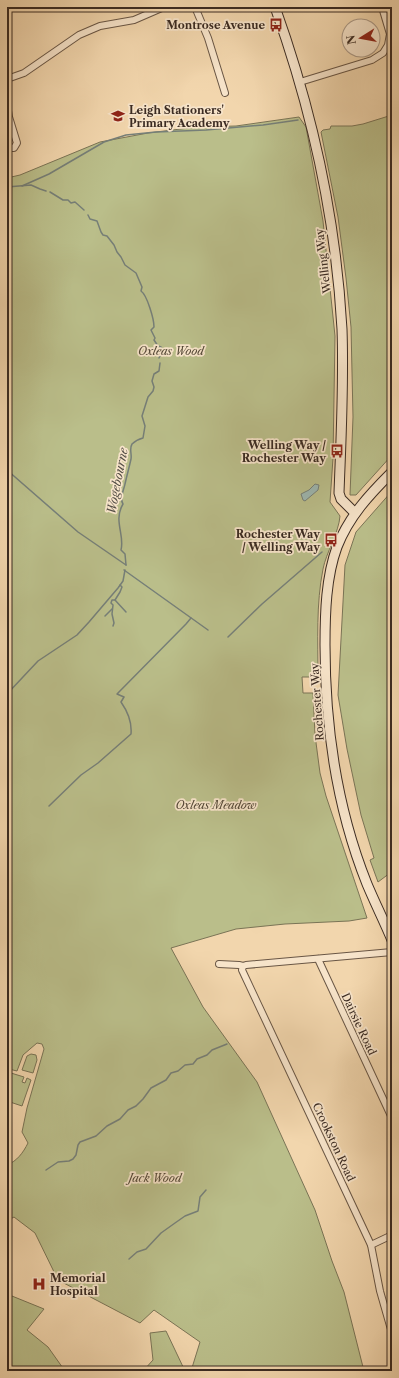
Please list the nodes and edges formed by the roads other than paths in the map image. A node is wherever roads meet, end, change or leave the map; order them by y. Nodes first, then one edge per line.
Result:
1 (164, 7) edge
2 (195, 7) edge
3 (275, 7) edge
4 (382, 7) edge
5 (7, 79) edge
6 (300, 82) junction
7 (225, 93) dead end
8 (7, 104) edge
9 (8, 118) edge
10 (7, 148) edge
11 (392, 472) edge
12 (355, 513) junction
13 (392, 940) edge
14 (392, 952) edge
15 (318, 959) junction
16 (219, 964) dead end
17 (242, 966) junction
18 (392, 1118) edge
19 (392, 1235) edge
20 (371, 1245) junction
21 (392, 1333) edge

1 - 5 street
2 - 7 street
3 - 6 street, Welling Way
4 - 6 street
6 - 12 street, Welling Way
8 - 9 street
9 - 10 street
11 - 12 street, Rochester Way
12 - 13 street, Rochester Way
14 - 15 street
15 - 17 street
15 - 18 street, Dairsie Road
16 - 17 street
17 - 20 street, Crookston Road
19 - 20 street
20 - 21 street, Crookston Road

